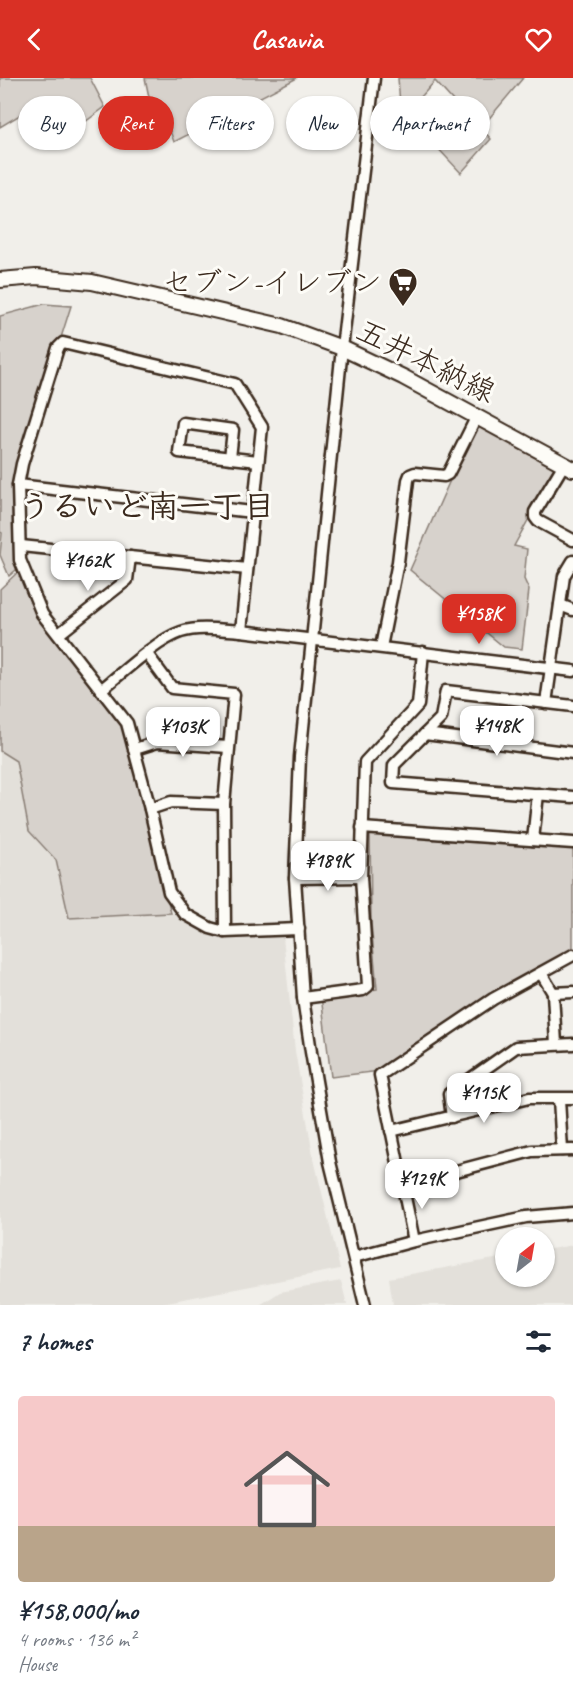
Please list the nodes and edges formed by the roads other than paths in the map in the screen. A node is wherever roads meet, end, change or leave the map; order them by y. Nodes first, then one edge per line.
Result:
1 (374, 78) edge
2 (0, 280) edge
3 (342, 348) junction
4 (477, 416) junction
5 (230, 458) junction
6 (258, 461) junction
7 (569, 466) edge
8 (18, 485) junction
9 (252, 512) junction
10 (573, 540) edge
11 (21, 546) junction
12 (130, 557) junction
13 (573, 561) edge
14 (247, 570) junction
15 (560, 605) junction
16 (573, 610) edge
17 (241, 631) junction
18 (59, 634) junction
19 (312, 641) junction
20 (381, 647) junction
21 (423, 652) junction
22 (147, 654) junction
23 (552, 668) junction
24 (573, 671) edge
25 (102, 689) junction
26 (546, 703) junction
27 (573, 706) edge
28 (425, 734) junction
29 (228, 747) junction
30 (135, 749) junction
31 (573, 753) edge
32 (538, 794) junction
33 (573, 797) edge
34 (224, 804) junction
35 (150, 809) junction
36 (362, 828) junction
37 (533, 840) junction
38 (573, 843) edge
39 (361, 877) junction
40 (295, 878) junction
41 (299, 929) junction
42 (225, 932) junction
43 (573, 955) edge
44 (541, 973) junction
45 (573, 992) edge
46 (552, 993) junction
47 (303, 998) junction
48 (556, 1044) junction
49 (573, 1044) edge
50 (573, 1098) edge
51 (559, 1099) junction
52 (452, 1117) junction
53 (391, 1131) junction
54 (568, 1150) edge
55 (403, 1185) junction
56 (573, 1213) edge
57 (414, 1241) junction
58 (354, 1257) junction
59 (365, 1305) edge

1 - 3 street
2 - 3 main road, 五井本納線
3 - 4 main road, 五井本納線
3 - 19 street
4 - 7 main road, 五井本納線
4 - 20 street
5 - 5 street
5 - 6 street
6 - 8 street
6 - 9 street
7 - 10 street
8 - 9 street
8 - 11 street
9 - 14 street
11 - 12 street
11 - 18 street
12 - 14 street
12 - 18 street
13 - 15 street
14 - 17 street
15 - 16 street
15 - 23 street
17 - 19 street
17 - 22 street
18 - 25 street
19 - 20 street
19 - 40 street
20 - 21 street
21 - 23 street
21 - 36 street
22 - 25 street
22 - 29 street
23 - 24 street
23 - 26 street
25 - 30 street
26 - 27 street
26 - 28 street
28 - 31 street
28 - 32 street
29 - 30 street
29 - 34 street
30 - 35 street
32 - 33 street
32 - 37 street
34 - 35 street
34 - 42 street
35 - 42 street
36 - 37 street
36 - 39 street
37 - 38 street
39 - 40 street
39 - 47 street
40 - 41 street
41 - 42 street
41 - 47 street
43 - 44 street
44 - 46 street
44 - 53 street
45 - 46 street
46 - 48 street
47 - 58 street
48 - 49 street
48 - 52 street
50 - 51 street
51 - 52 street
51 - 54 street
52 - 53 street
53 - 55 street
54 - 55 street
55 - 57 street
56 - 57 street
57 - 58 street
58 - 59 street

